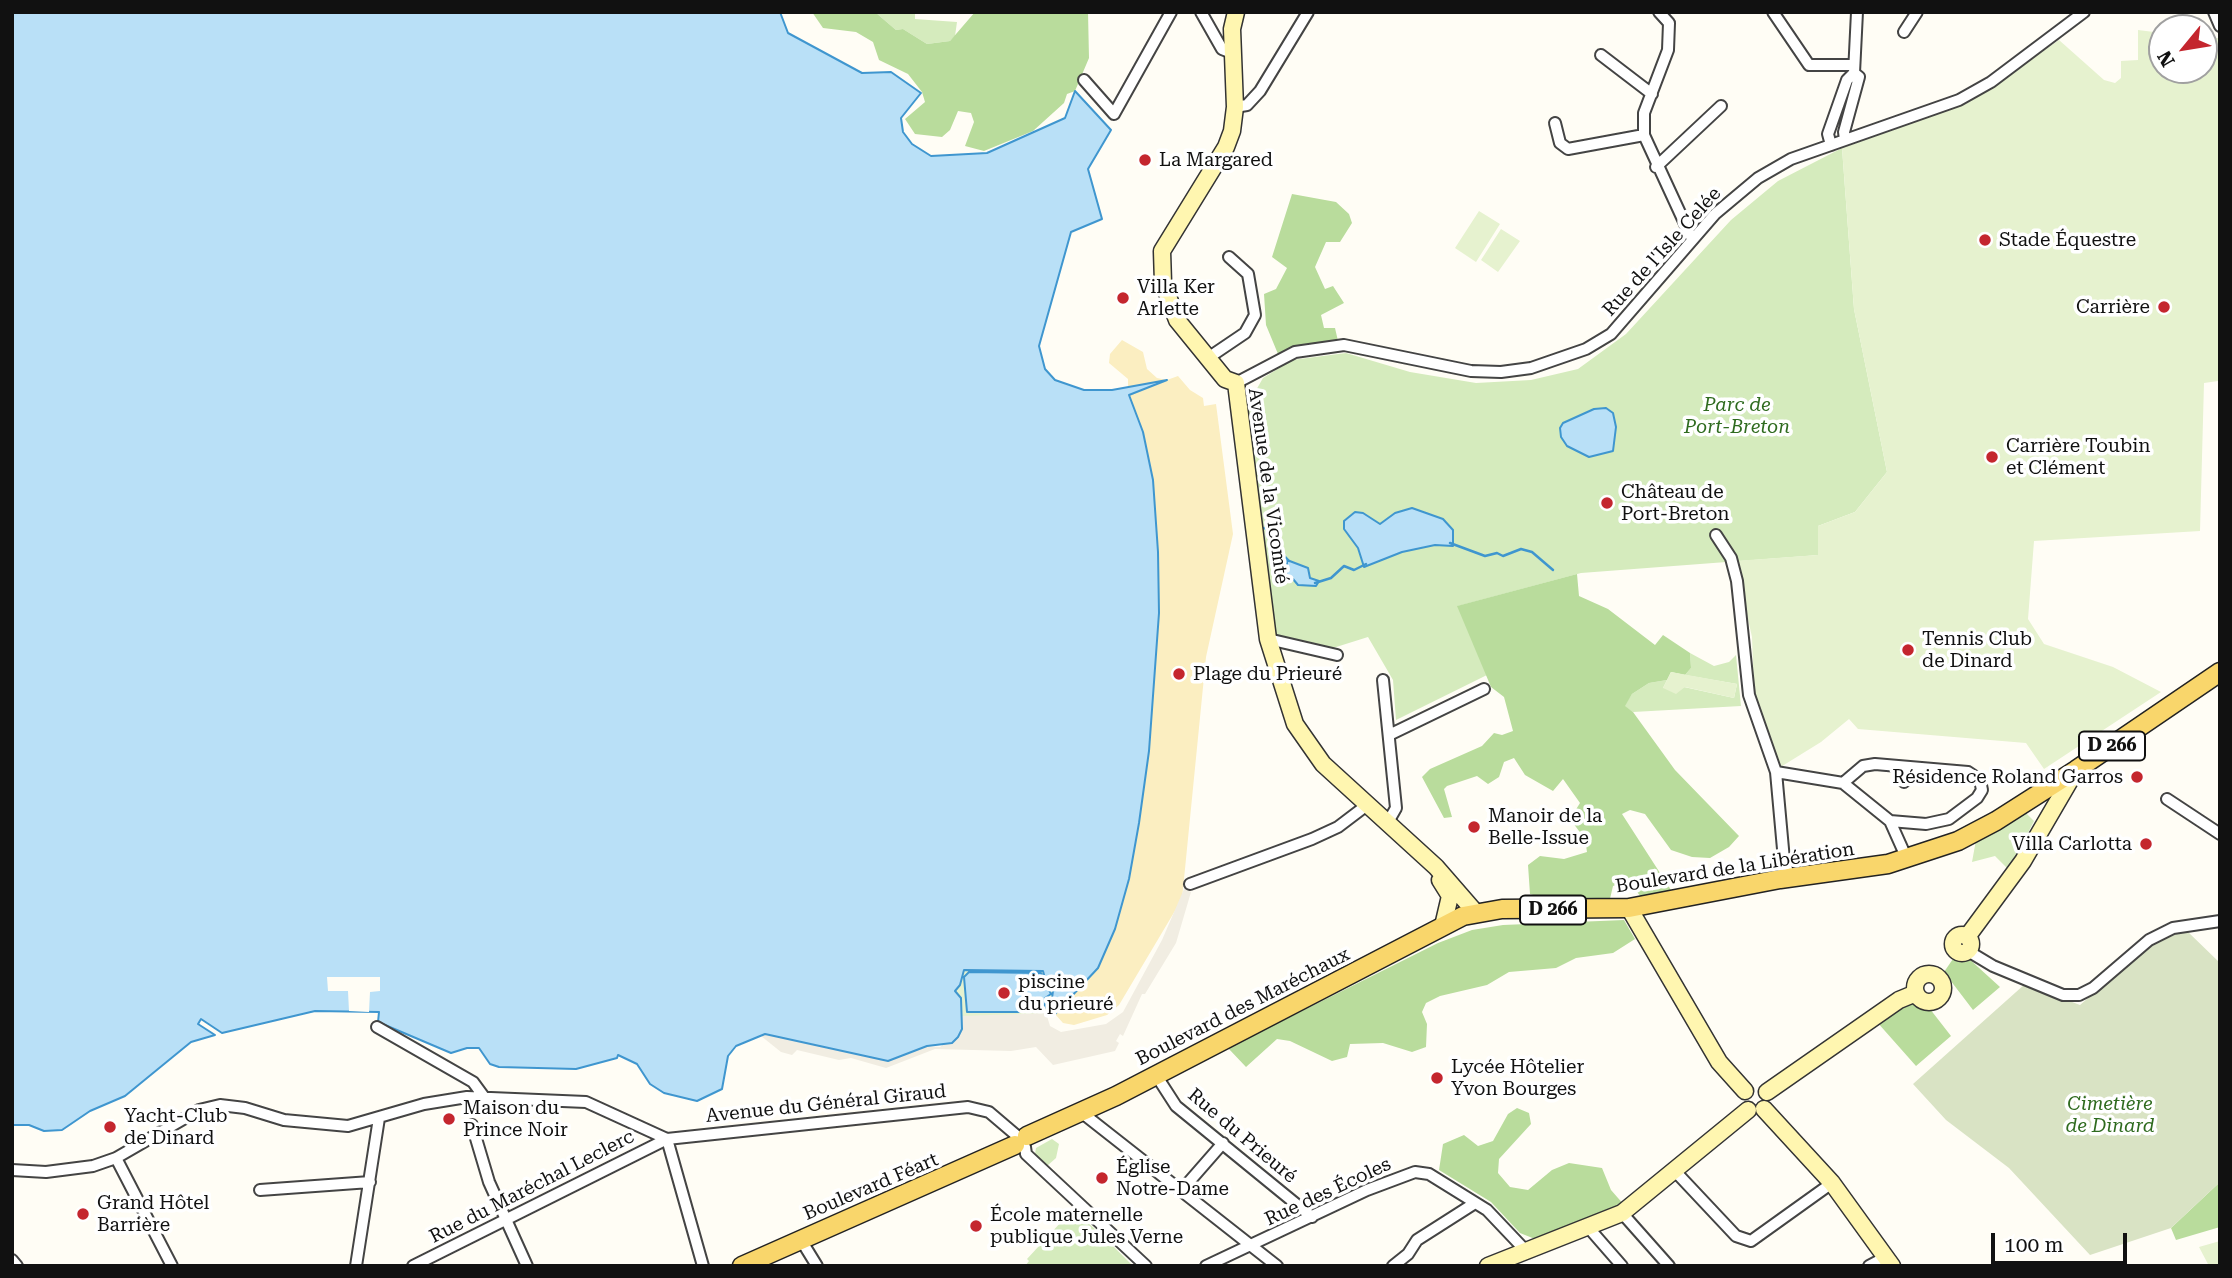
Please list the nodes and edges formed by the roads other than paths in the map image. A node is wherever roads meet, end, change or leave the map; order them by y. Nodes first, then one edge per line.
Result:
1 (1171, 12) edge
2 (1201, 12) edge
3 (1236, 12) edge
4 (1308, 12) edge
5 (1659, 12) edge
6 (1773, 12) edge
7 (1857, 12) edge
8 (1917, 12) edge
9 (2084, 12) edge
10 (2214, 12) edge
11 (2220, 26) edge
12 (1904, 32) dead end
13 (1232, 53) junction
14 (1601, 55) dead end
15 (1854, 69) junction
16 (1084, 80) dead end
17 (1652, 94) junction
18 (1721, 106) dead end
19 (1235, 107) junction
20 (1555, 123) dead end
21 (1644, 135) junction
22 (1846, 139) junction
23 (1831, 145) junction
24 (1656, 167) junction
25 (1692, 239) junction
26 (1229, 257) dead end
27 (1208, 358) junction
28 (1236, 383) junction
29 (1716, 535) dead end
30 (1268, 639) junction
31 (1337, 655) dead end
32 (2220, 658) edge
33 (2220, 672) edge
34 (1383, 680) dead end
35 (1484, 689) dead end
36 (1389, 736) junction
37 (1919, 768) junction
38 (2076, 770) junction
39 (1776, 772) junction
40 (2050, 781) junction
41 (1904, 782) dead end
42 (1843, 783) junction
43 (2168, 799) dead end
44 (2022, 804) junction
45 (1367, 805) junction
46 (2047, 816) junction
47 (1890, 821) junction
48 (1388, 822) junction
49 (2220, 834) edge
50 (1954, 840) junction
51 (1410, 843) junction
52 (1907, 859) junction
53 (1785, 878) junction
54 (1190, 884) dead end
55 (1629, 908) junction
56 (1476, 913) junction
57 (2220, 921) edge
58 (1443, 926) junction
59 (1963, 946) junction
60 (1937, 976) junction
61 (1916, 993) junction
62 (377, 1027) dead end
63 (1156, 1075) junction
64 (1745, 1091) junction
65 (1767, 1092) junction
66 (484, 1097) junction
67 (1756, 1110) junction
68 (1074, 1115) junction
69 (379, 1118) junction
70 (472, 1125) dead end
71 (667, 1139) junction
72 (1023, 1139) junction
73 (1223, 1143) junction
74 (116, 1158) junction
75 (1673, 1169) junction
76 (12, 1170) edge
77 (370, 1182) junction
78 (1832, 1183) junction
79 (260, 1190) dead end
80 (1181, 1191) junction
81 (1475, 1203) junction
82 (1622, 1213) junction
83 (1312, 1217) junction
84 (506, 1220) junction
85 (1588, 1227) junction
86 (801, 1240) junction
87 (1252, 1247) junction
88 (1525, 1250) junction
89 (12, 1260) edge
90 (1889, 1261) edge
91 (17, 1266) edge
92 (172, 1266) edge
93 (356, 1266) edge
94 (413, 1266) edge
95 (527, 1266) edge
96 (703, 1266) edge
97 (742, 1266) edge
98 (817, 1266) edge
99 (1146, 1266) edge
100 (1206, 1266) edge
101 (1276, 1266) edge
102 (1393, 1266) edge
103 (1489, 1266) edge
104 (1622, 1266) edge
105 (1669, 1266) edge
106 (1869, 1266) edge

1 - 16 street
2 - 13 street
3 - 13 main road, Avenue de la Vicomté
4 - 19 street
5 - 17 street
6 - 15 street
7 - 15 street
8 - 12 street
9 - 22 street, Rue de l'Isle Celée
10 - 11 street
13 - 19 main road, Avenue de la Vicomté
14 - 17 street
15 - 22 street
15 - 23 street
17 - 21 street
18 - 24 street
19 - 27 main road, Avenue de la Vicomté
20 - 21 street
21 - 24 street
22 - 23 street, Rue de l'Isle Celée
23 - 25 street, Rue de l'Isle Celée
24 - 25 street
25 - 28 street, Rue de l'Isle Celée
26 - 27 street
27 - 28 main road, Avenue de la Vicomté
28 - 30 main road, Avenue de la Vicomté
29 - 39 street
30 - 31 street
30 - 45 main road, Avenue de la Vicomté
32 - 40 main road, Boulevard de la Libération / D 266
33 - 38 main road, Boulevard de la Libération / D 266
34 - 36 street
35 - 36 street
36 - 48 street
37 - 41 street
37 - 42 street
37 - 47 street
38 - 40 main road, Boulevard de la Libération / D 266
38 - 46 main road
39 - 42 street
39 - 53 street
40 - 44 main road, Boulevard de la Libération / D 266
40 - 46 main road
40 - 50 main road, Boulevard de la Libération / D 266
42 - 47 street
43 - 49 street
44 - 46 main road
44 - 50 main road, Boulevard de la Libération / D 266
45 - 48 main road, Avenue de la Vicomté
45 - 54 street
46 - 59 main road
47 - 52 street
48 - 51 main road, Avenue de la Vicomté
50 - 52 main road, Boulevard de la Libération / D 266
51 - 56 main road, Avenue de la Vicomté
51 - 58 main road, Avenue de la Vicomté
52 - 53 main road, Boulevard de la Libération / D 266
53 - 55 main road, Boulevard de la Libération / D 266
55 - 56 main road, Boulevard de la Libération / D 266
55 - 64 main road
56 - 58 main road, Boulevard des Maréchaux
57 - 59 street
58 - 63 main road, Boulevard des Maréchaux
59 - 60 main road
60 - 61 main road
60 - 61 main road
61 - 65 main road
62 - 66 street
63 - 68 main road, Boulevard des Maréchaux
63 - 73 street, Rue du Prieuré
64 - 65 main road
64 - 67 main road
65 - 67 main road
66 - 69 street
66 - 71 street
67 - 75 main road
67 - 78 main road
68 - 72 main road, Boulevard des Maréchaux
68 - 80 street
69 - 74 street
69 - 77 street
70 - 84 street
71 - 72 street, Avenue du Général Giraud
71 - 84 street, Rue du Maréchal Leclerc
71 - 96 street
72 - 86 main road, Boulevard Féart
72 - 99 street
73 - 80 street
73 - 83 street, Rue du Prieuré
74 - 76 street
74 - 92 street
75 - 78 street
75 - 82 main road
77 - 79 street
77 - 93 street
78 - 90 main road
80 - 87 street
81 - 83 street, Rue des Écoles
81 - 88 street, Rue des Écoles
81 - 102 street
82 - 85 main road
82 - 105 street
83 - 87 street, Rue des Écoles
84 - 94 street, Rue du Maréchal Leclerc
84 - 95 street
85 - 88 main road
85 - 104 street
86 - 97 main road, Boulevard Féart
86 - 98 street
87 - 100 street, Rue des Écoles
87 - 101 street
88 - 103 main road
89 - 91 street
90 - 106 street

